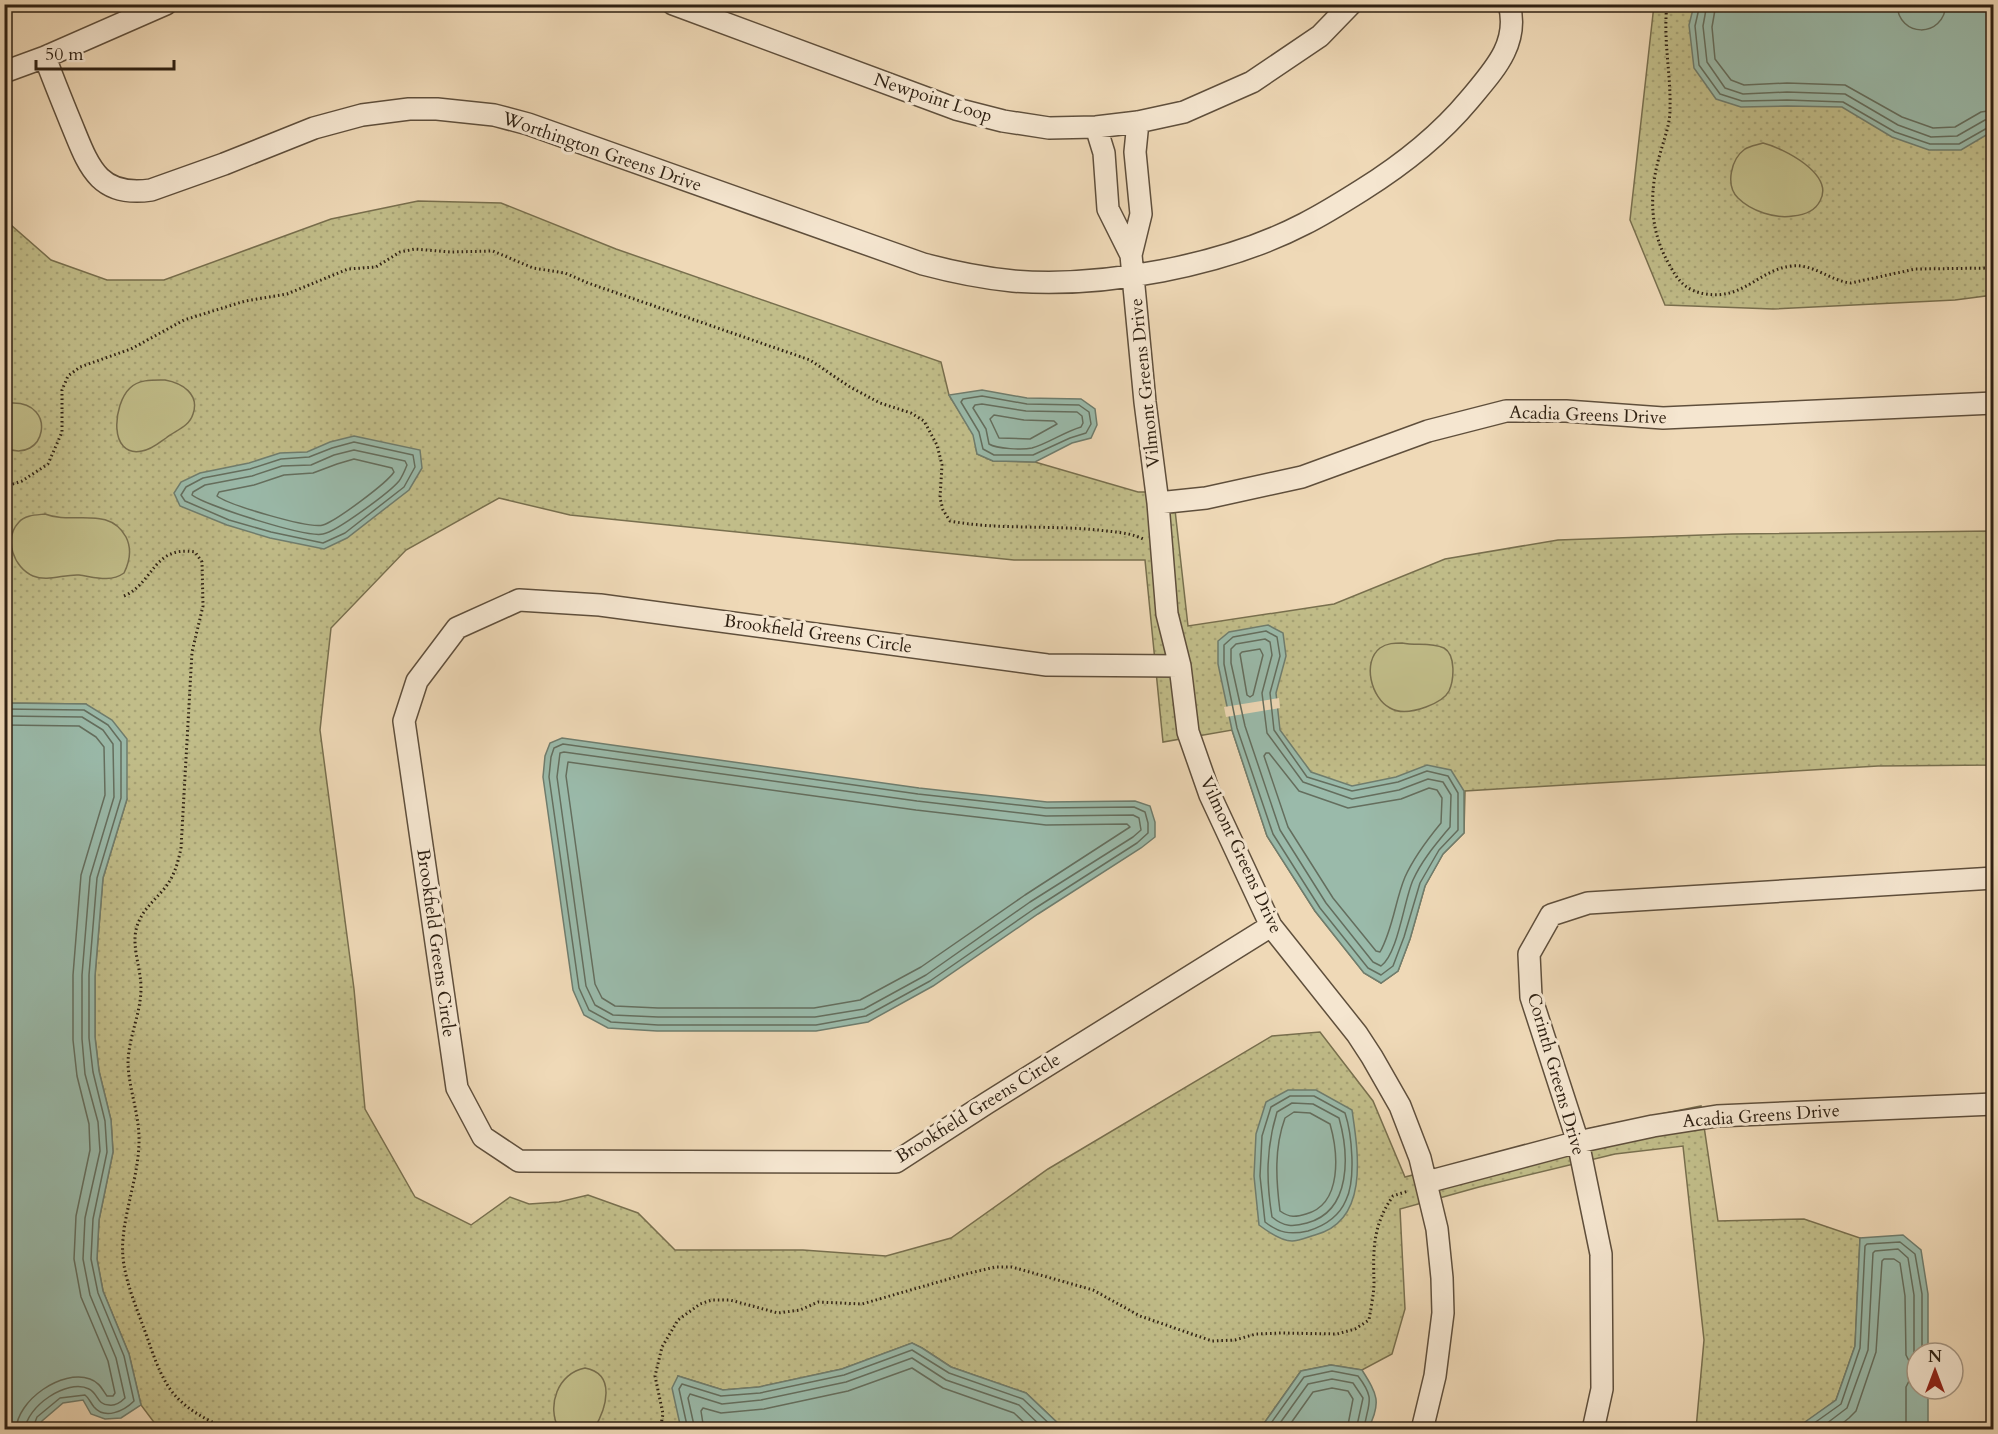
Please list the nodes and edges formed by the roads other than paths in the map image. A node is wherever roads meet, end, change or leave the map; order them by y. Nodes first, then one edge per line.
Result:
1 (166, 4) edge
2 (673, 4) edge
3 (1351, 4) edge
4 (1509, 4) edge
5 (45, 57) junction
6 (4, 72) edge
7 (1138, 122) junction
8 (1096, 127) junction
9 (1132, 265) junction
10 (1994, 403) edge
11 (1158, 503) junction
12 (1180, 666) junction
13 (1994, 878) edge
14 (1271, 926) junction
15 (1994, 1104) edge
16 (1578, 1142) junction
17 (1427, 1182) junction
18 (1422, 1430) edge
19 (1593, 1430) edge

1 - 5 street
2 - 8 street, Newpoint Loop
3 - 7 street, Newpoint Loop
4 - 9 street, Worthington Greens Drive
5 - 6 street
5 - 9 street, Worthington Greens Drive
7 - 8 street, Newpoint Loop
7 - 9 street
8 - 9 street
9 - 11 street, Vilmont Greens Drive
10 - 11 street, Acadia Greens Drive
11 - 12 street, Vilmont Greens Drive
12 - 14 street, Vilmont Greens Drive
12 - 14 street, Brookfield Greens Circle
13 - 16 street, Corinth Greens Drive
14 - 17 street, Vilmont Greens Drive
15 - 16 street, Acadia Greens Drive
16 - 17 street, Acadia Greens Drive
16 - 19 street, Corinth Greens Drive
17 - 18 street, Vilmont Greens Drive

